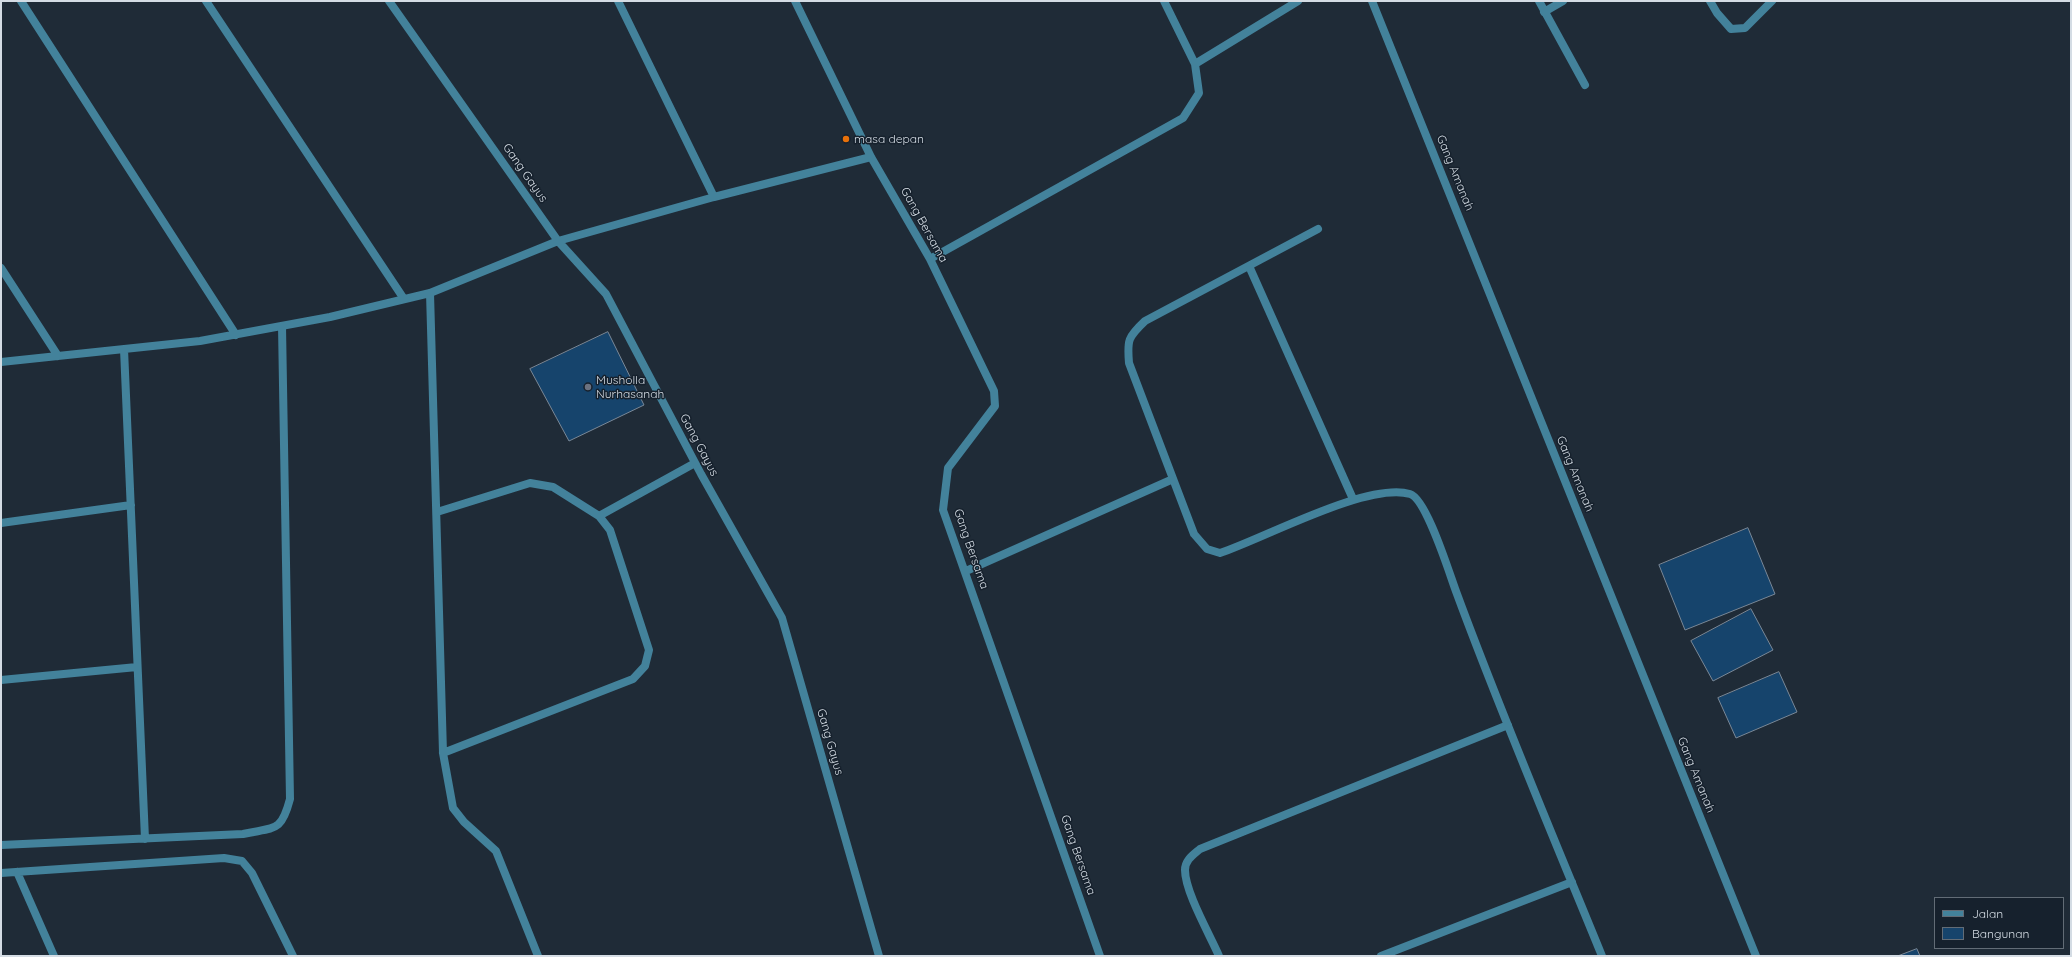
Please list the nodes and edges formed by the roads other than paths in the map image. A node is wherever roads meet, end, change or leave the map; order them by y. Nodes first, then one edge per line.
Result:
1 (21, 1) edge
2 (206, 1) edge
3 (389, 1) edge
4 (618, 1) edge
5 (795, 1) edge
6 (1164, 1) edge
7 (1298, 1) edge
8 (1372, 1) edge
9 (1539, 1) edge
10 (1564, 1) edge
11 (1710, 1) edge
12 (1772, 1) edge
13 (1544, 12) junction
14 (1195, 64) junction
15 (1585, 85) dead end
16 (871, 157) junction
17 (714, 197) junction
18 (1318, 229) dead end
19 (558, 241) junction
20 (930, 259) junction
21 (1249, 266) junction
22 (1, 268) edge
23 (430, 293) junction
24 (404, 299) junction
25 (282, 326) junction
26 (236, 334) junction
27 (124, 349) junction
28 (58, 356) junction
29 (1, 362) edge
30 (695, 463) junction
31 (1173, 479) junction
32 (1353, 499) junction
33 (131, 505) junction
34 (438, 512) junction
35 (599, 516) junction
36 (1, 523) edge
37 (966, 571) junction
38 (137, 667) junction
39 (1, 680) edge
40 (1508, 725) junction
41 (443, 753) junction
42 (145, 839) junction
43 (1, 844) edge
44 (17, 872) junction
45 (1, 873) edge
46 (1572, 882) junction
47 (54, 956) edge
48 (293, 956) edge
49 (538, 956) edge
50 (878, 956) edge
51 (1100, 956) edge
52 (1219, 956) edge
53 (1381, 956) edge
54 (1602, 956) edge
55 (1756, 956) edge

1 - 26 street
2 - 24 street
3 - 19 street, Gang Gayus
4 - 17 street
5 - 16 street, Gang Bersama
6 - 14 street
7 - 14 street
8 - 55 street, Gang Amanah
9 - 13 street
10 - 13 street
11 - 12 street
13 - 15 street
14 - 20 street
16 - 17 street
16 - 20 street, Gang Bersama
17 - 19 street
18 - 21 street
19 - 23 street
19 - 30 street, Gang Gayus
20 - 37 street, Gang Bersama
21 - 31 street
21 - 32 street
22 - 28 street
23 - 24 street
23 - 34 street
24 - 25 street
25 - 26 street
25 - 42 street
26 - 27 street
27 - 28 street
27 - 33 street
28 - 29 street
30 - 35 street
30 - 50 street, Gang Gayus
31 - 32 street
31 - 37 street
32 - 40 street
33 - 36 street
33 - 38 street
34 - 35 street
34 - 41 street
35 - 41 street
37 - 51 street, Gang Bersama
38 - 39 street
38 - 42 street
40 - 46 street
40 - 52 street
41 - 49 street
42 - 43 street
44 - 45 street
44 - 47 street
44 - 48 street
46 - 53 street
46 - 54 street

